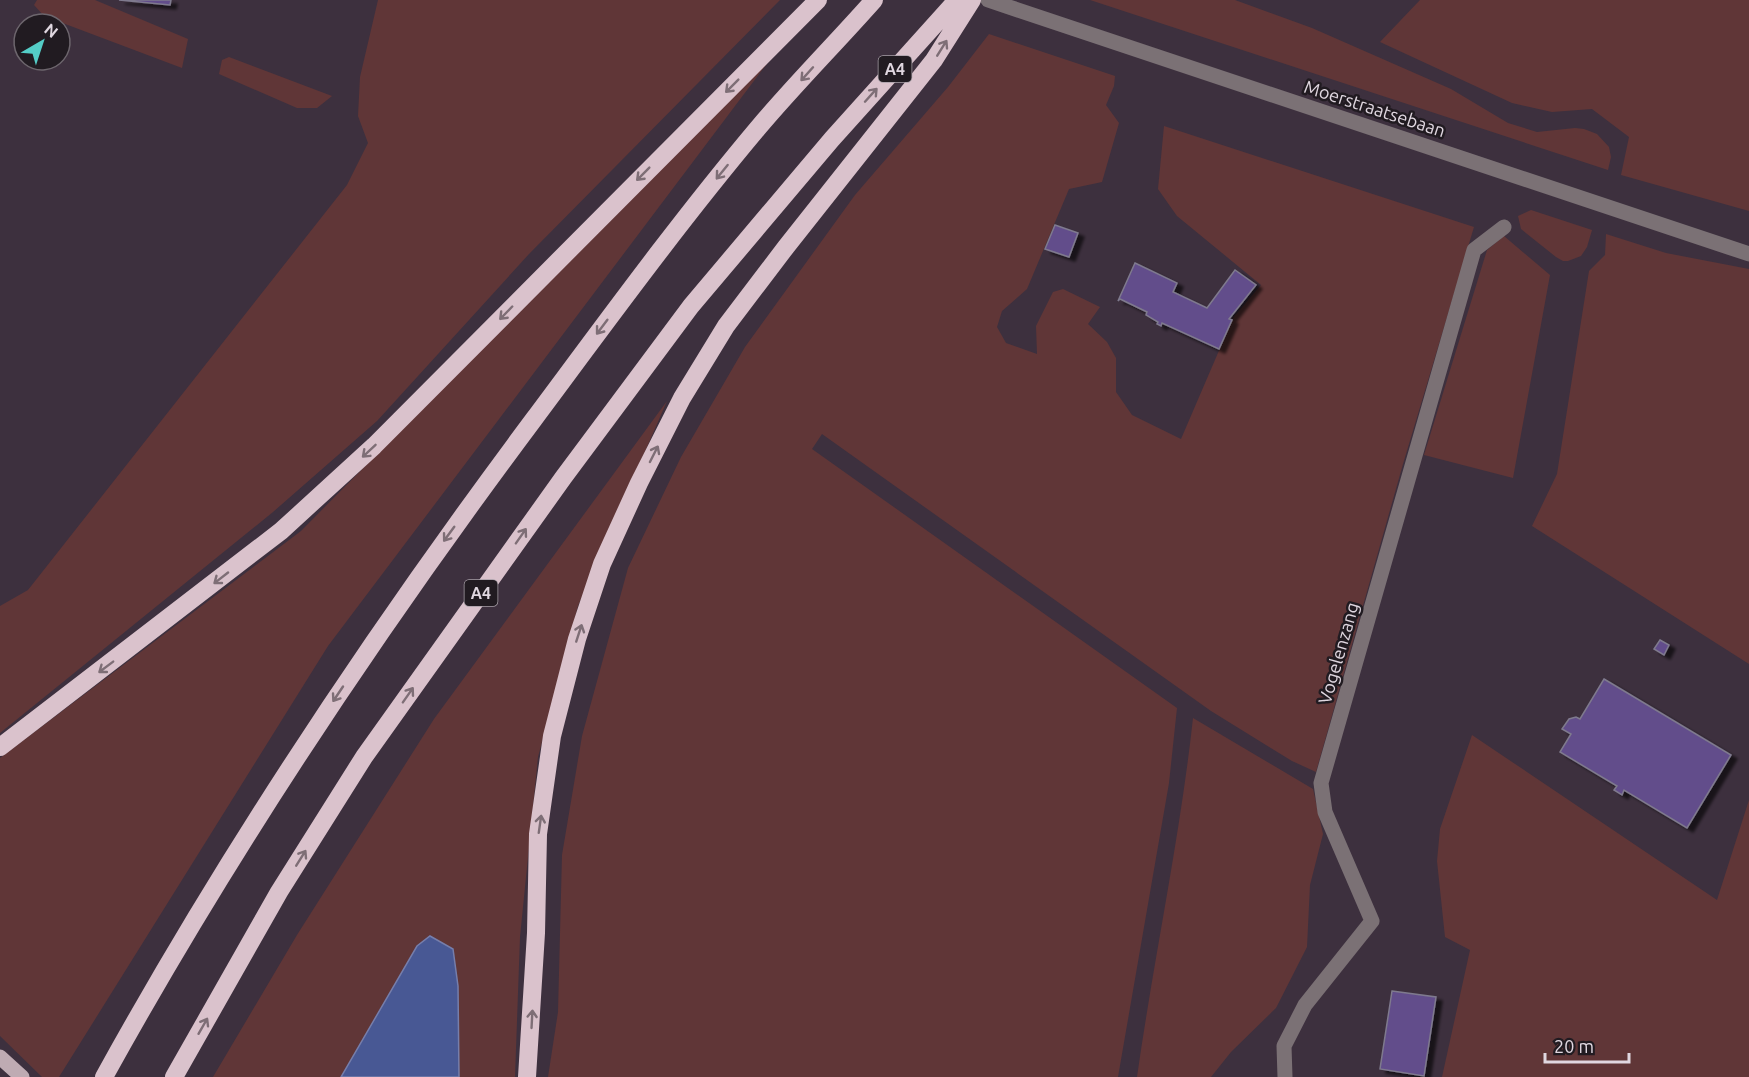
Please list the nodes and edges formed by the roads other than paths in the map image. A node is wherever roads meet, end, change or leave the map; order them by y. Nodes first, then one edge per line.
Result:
1 (818, 0) edge
2 (874, 0) edge
3 (957, 0) edge
4 (972, 0) edge
5 (988, 0) edge
6 (1504, 227) dead end
7 (1749, 254) edge
8 (0, 747) edge
9 (0, 1057) edge
10 (22, 1077) edge
11 (104, 1077) edge
12 (174, 1077) edge
13 (527, 1077) edge
14 (1285, 1077) edge

1 -> 8 highway
2 -> 11 highway
12 -> 3 highway, A4
13 -> 4 highway, A4
5 - 7 street, Moerstraatsebaan
6 - 14 street, Vogelenzang
9 - 10 main road

